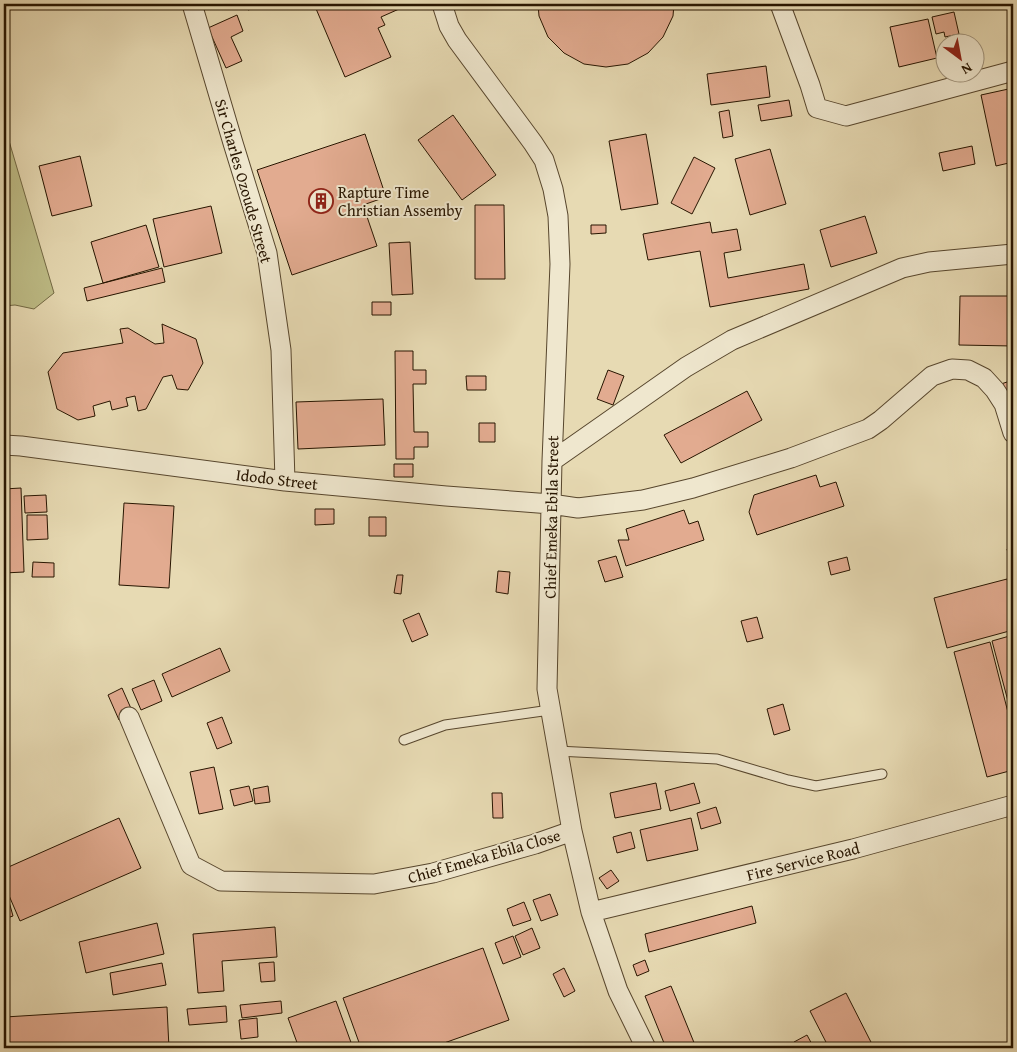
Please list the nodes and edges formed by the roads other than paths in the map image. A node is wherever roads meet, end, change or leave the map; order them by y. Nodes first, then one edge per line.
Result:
1 (192, 4) edge
2 (442, 4) edge
3 (780, 4) edge
4 (1013, 71) edge
5 (1013, 254) edge
6 (1013, 433) edge
7 (4, 446) edge
8 (552, 461) junction
9 (285, 481) junction
10 (551, 504) junction
11 (550, 710) junction
12 (129, 717) dead end
13 (404, 740) dead end
14 (557, 750) junction
15 (882, 774) dead end
16 (1013, 805) edge
17 (572, 831) junction
18 (592, 912) junction
19 (646, 1048) edge

1 - 9 street, Sir Charles Ozoude Street
2 - 8 street, Chief Emeka Ebila Street
3 - 4 street
5 - 8 street
6 - 10 street, Idodo Street
7 - 9 street, Idodo Street
8 - 10 street, Chief Emeka Ebila Street
9 - 10 street, Idodo Street
10 - 11 street, Chief Emeka Ebila Street
11 - 13 lane
11 - 14 street, Chief Emeka Ebila Street
12 - 17 street, Chief Emeka Ebila Close
14 - 15 lane
14 - 17 street, Chief Emeka Ebila Street
16 - 18 street, Fire Service Road
17 - 18 street, Chief Emeka Ebila Street
18 - 19 street, Chief Emeka Ebila Street

